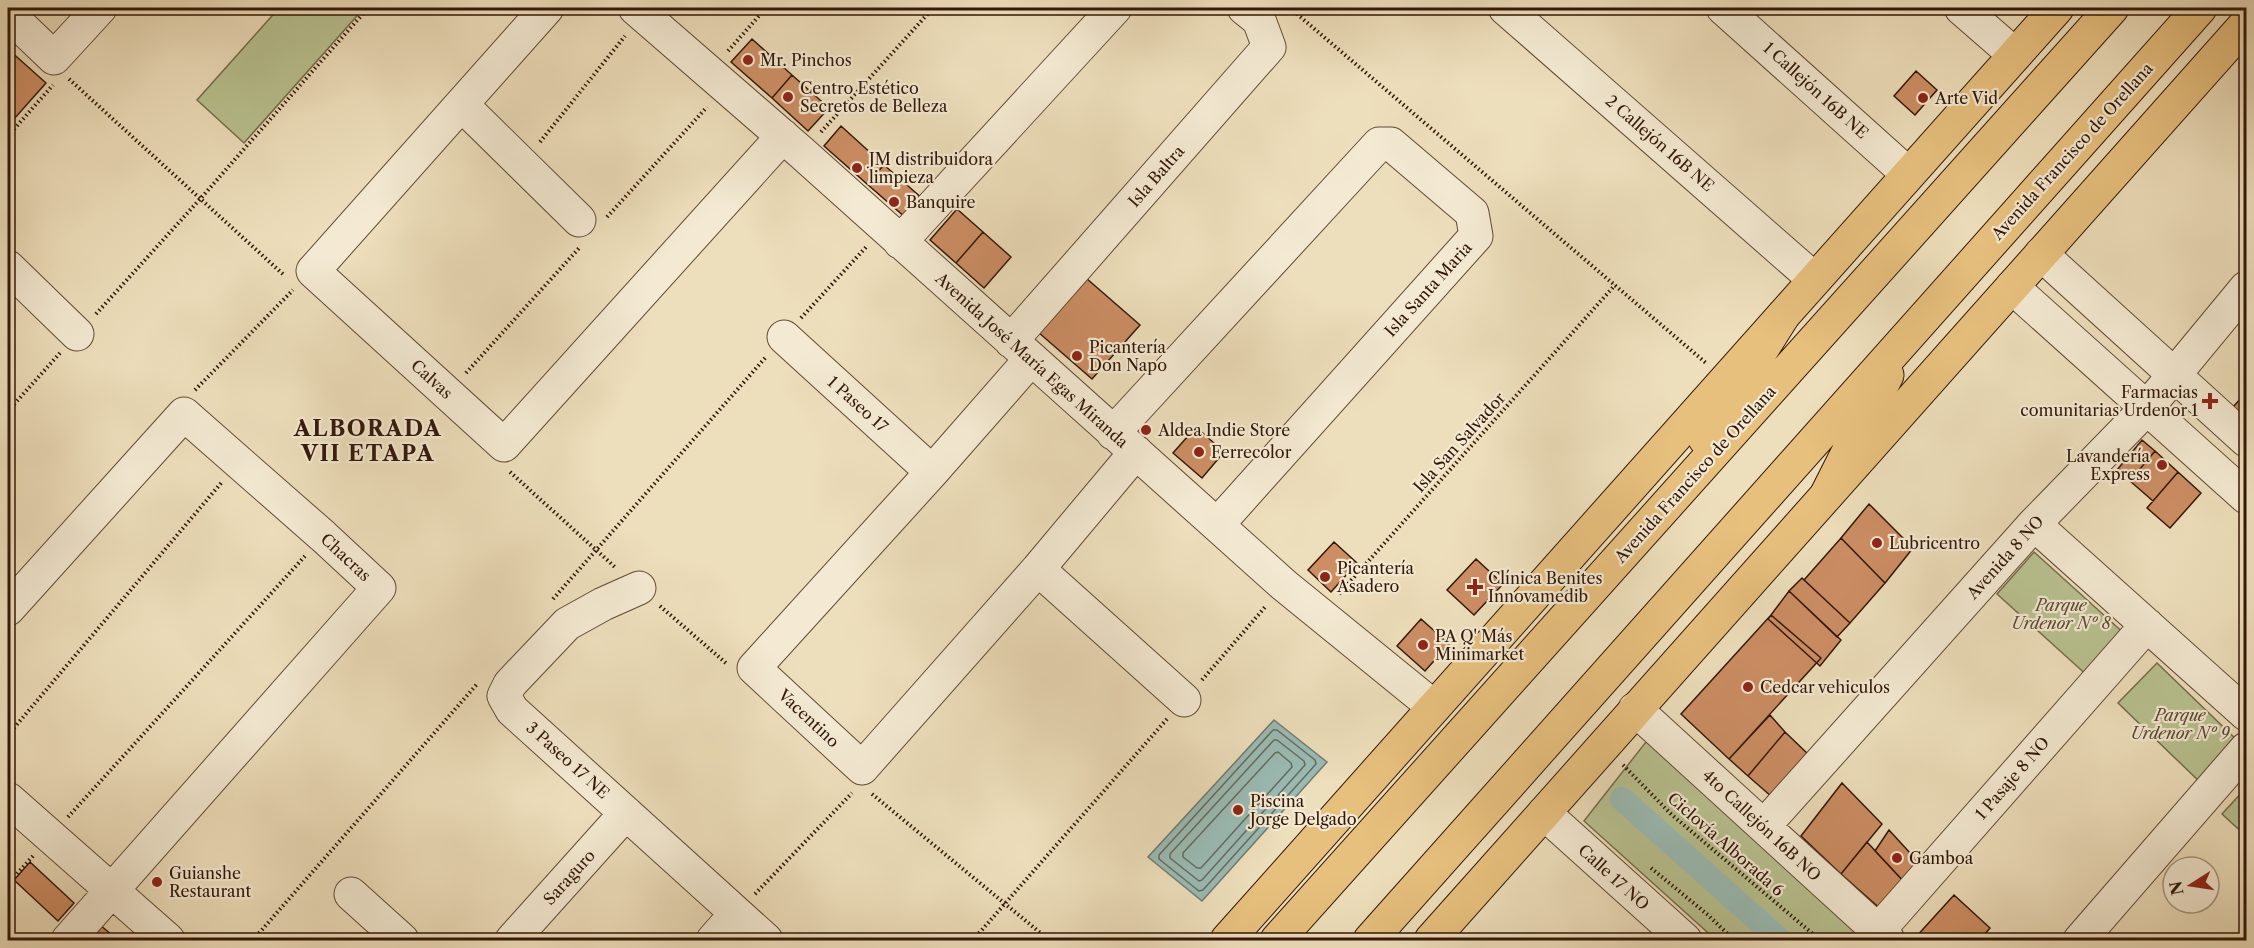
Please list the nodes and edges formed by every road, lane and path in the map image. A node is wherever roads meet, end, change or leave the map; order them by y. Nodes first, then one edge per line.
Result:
1 (100, 8) edge
2 (368, 8) edge
3 (547, 8) edge
4 (766, 8) edge
5 (933, 8) edge
6 (1115, 8) edge
7 (1244, 8) edge
8 (1290, 8) edge
9 (1506, 8) edge
10 (1723, 8) edge
11 (1961, 8) edge
12 (2057, 8) edge
13 (2112, 8) edge
14 (2200, 8) edge
15 (639, 11) edge
16 (8, 14) edge
17 (2247, 24) edge
18 (2015, 55) junction
19 (709, 72) junction
20 (64, 74) dead end
21 (57, 81) dead end
22 (462, 105) junction
23 (8, 136) edge
24 (793, 144) junction
25 (536, 146) dead end
26 (1908, 174) junction
27 (201, 198) junction
28 (579, 220) dead end
29 (891, 235) junction
30 (2041, 254) junction
31 (8, 267) edge
32 (288, 279) dead end
33 (1814, 279) junction
34 (1615, 285) junction
35 (297, 287) dead end
36 (2012, 287) junction
37 (2247, 288) edge
38 (1783, 316) junction
39 (77, 334) junction
40 (1907, 336) junction
41 (784, 337) junction
42 (1021, 350) junction
43 (2174, 374) junction
44 (1725, 380) junction
45 (2146, 409) junction
46 (8, 411) edge
47 (184, 414) junction
48 (2247, 440) edge
49 (1125, 443) junction
50 (238, 463) junction
51 (932, 472) junction
52 (1827, 494) junction
53 (2247, 497) edge
54 (1652, 523) junction
55 (2034, 524) junction
56 (1216, 525) junction
57 (324, 536) junction
58 (1038, 568) junction
59 (1284, 585) junction
60 (639, 588) dead end
61 (548, 603) dead end
62 (8, 609) edge
63 (1320, 614) junction
64 (2146, 625) junction
65 (486, 674) dead end
66 (1184, 700) junction
67 (1434, 707) junction
68 (1635, 709) junction
69 (2247, 714) edge
70 (8, 735) edge
71 (2247, 749) edge
72 (1621, 763) dead end
73 (870, 792) dead end
74 (852, 793) dead end
75 (8, 799) edge
76 (626, 813) junction
77 (1544, 813) junction
78 (1764, 826) junction
79 (50, 837) junction
80 (1645, 864) dead end
81 (8, 884) edge
82 (112, 891) junction
83 (351, 894) dead end
84 (1005, 904) junction
85 (736, 914) junction
86 (1883, 936) edge
87 (68, 940) edge
88 (168, 940) edge
89 (252, 940) edge
90 (402, 940) edge
91 (512, 940) edge
92 (713, 940) edge
93 (766, 940) edge
94 (973, 940) edge
95 (1049, 940) edge
96 (1227, 940) edge
97 (1277, 940) edge
98 (1370, 940) edge
99 (1431, 940) edge
100 (1684, 940) edge
101 (1734, 940) edge
102 (1820, 940) edge
103 (2080, 940) edge

1 - 16 street
2 - 27 path
3 - 22 street, Calvas
4 - 19 path
5 - 24 path
6 - 29 street
7 - 42 street, Isla Baltra
8 - 34 path
9 - 33 street, 2 Callejón 16B NE
10 - 26 street, 1 Callejón 16B NE
11 - 18 street
12 - 18 main road
13 - 54 main road, Avenida Francisco de Orellana
14 - 40 main road, Avenida Francisco de Orellana
15 - 19 street, Avenida José María Egas Miranda
15 - 25 path
17 - 30 main road
18 - 26 main road
19 - 24 street, Avenida José María Egas Miranda
20 - 27 path
21 - 23 path
22 - 24 street, Calvas
22 - 28 street
24 - 29 street, Avenida José María Egas Miranda
26 - 33 main road
27 - 32 path
27 - 39 path
29 - 41 path
29 - 42 street, Avenida José María Egas Miranda
30 - 36 main road
30 - 43 street
31 - 39 street
33 - 38 main road
34 - 44 path
34 - 63 path, Isla San Salvador
35 - 47 path
36 - 45 street
36 - 52 main road
37 - 43 street, Avenida 8 NO
38 - 44 main road
38 - 54 main road
39 - 46 path
40 - 52 main road
40 - 98 main road, Avenida Francisco de Orellana
41 - 51 street, 1 Paseo 17
41 - 61 path
42 - 49 street, Avenida José María Egas Miranda
42 - 51 street, Vacentino
43 - 45 street, Avenida 8 NO
43 - 48 street
44 - 67 main road
45 - 53 street
45 - 55 street, Avenida 8 NO
47 - 50 street, Chacras
47 - 62 street
49 - 56 street, Avenida José María Egas Miranda
49 - 56 street, Isla Santa Maria
49 - 58 street, Vacentino
50 - 57 street, Chacras
50 - 70 path
51 - 58 street, Vacentino
52 - 68 main road
54 - 97 main road, Avenida Francisco de Orellana
55 - 64 street
55 - 78 street, Avenida 8 NO
56 - 59 street, Avenida José María Egas Miranda
57 - 79 path
57 - 82 street, Chacras
58 - 66 street
59 - 63 street, Avenida José María Egas Miranda
59 - 66 path
60 - 76 street, 3 Paseo 17 NE
63 - 67 street, Avenida José María Egas Miranda
64 - 69 street
64 - 86 street, 1 Pasaje 8 NO
65 - 89 path
66 - 84 path
67 - 96 main road
68 - 77 main road
68 - 78 street, 4to Callejón 16B NO
71 - 103 street
72 - 102 path, Ciclovía Alborada 6
73 - 84 path
74 - 85 path
75 - 79 street
76 - 85 street, 3 Paseo 17 NE
76 - 91 street, Saraguro
77 - 99 main road
77 - 100 street, Calle 17 NO
78 - 86 street, 4to Callejón 16B NO
79 - 81 path
79 - 82 street
80 - 101 path
82 - 87 street, Chacras
82 - 88 street
83 - 90 street
84 - 94 path
84 - 95 path
85 - 92 street
85 - 93 street, 3 Paseo 17 NE

